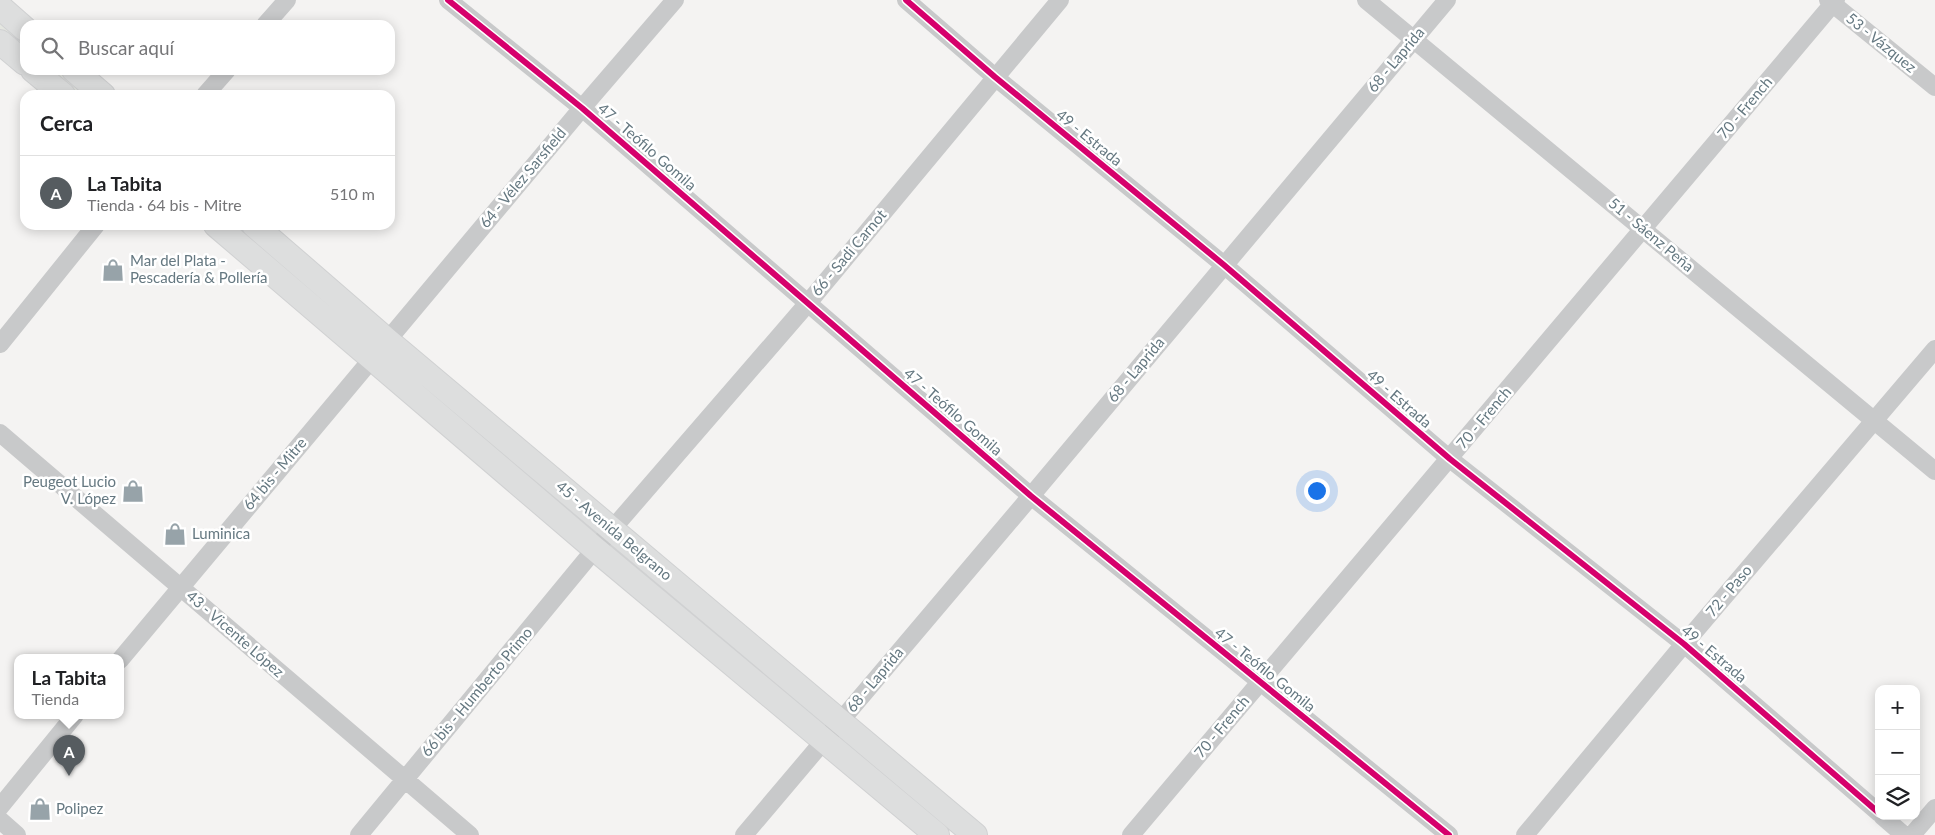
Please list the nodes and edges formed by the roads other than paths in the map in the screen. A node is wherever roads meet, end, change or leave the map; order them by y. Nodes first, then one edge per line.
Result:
1 (287, 0) edge
2 (448, 0) edge
3 (675, 0) edge
4 (906, 0) edge
5 (1060, 0) edge
6 (1366, 0) edge
7 (1447, 0) edge
8 (1832, 1) edge
9 (0, 8) edge
10 (269, 20) edge
11 (20, 25) edge
12 (1413, 40) junction
13 (0, 42) edge
14 (20, 59) edge
15 (39, 75) edge
16 (80, 75) edge
17 (223, 75) edge
18 (994, 77) junction
19 (1935, 87) edge
20 (57, 90) edge
21 (97, 90) edge
22 (209, 90) edge
23 (582, 108) junction
24 (1643, 229) junction
25 (92, 230) edge
26 (223, 230) edge
27 (259, 230) edge
28 (1224, 264) junction
29 (808, 303) junction
30 (0, 344) edge
31 (380, 349) junction
32 (1935, 349) edge
33 (1875, 420) junction
34 (0, 433) edge
35 (1450, 459) junction
36 (1935, 471) edge
37 (1032, 496) junction
38 (613, 529) junction
39 (595, 549) junction
40 (180, 586) junction
41 (1684, 644) junction
42 (124, 655) edge
43 (1260, 683) junction
44 (72, 719) edge
45 (832, 731) junction
46 (403, 780) junction
47 (0, 807) edge
48 (1935, 808) edge
49 (1875, 810) edge
50 (0, 820) edge
51 (1887, 820) edge
52 (17, 835) edge
53 (359, 835) edge
54 (470, 835) edge
55 (744, 835) edge
56 (936, 835) edge
57 (975, 835) edge
58 (1131, 835) edge
59 (1449, 835) edge
60 (1525, 835) edge
61 (1904, 835) edge
62 (1912, 835) edge

1 - 10 street
2 - 23 street, 47 - Teófilo Gomila
3 - 23 street, 64 - Vélez Sarsfield
4 - 18 street, 49 - Estrada
5 - 18 street, 66 - Sadi Carnot
6 - 12 street, 51 - Sáenz Peña
7 - 12 street, 68 - Laprida
8 - 19 street, 53 - Vázquez
8 - 24 street, 70 - French
9 - 11 main road
12 - 24 street, 51 - Sáenz Peña
12 - 28 street, 68 - Laprida
13 - 14 main road
15 - 20 main road
16 - 21 main road
17 - 22 street
18 - 28 street, 49 - Estrada
18 - 29 street, 66 - Sadi Carnot
23 - 29 street, 47 - Teófilo Gomila
23 - 31 street, 64 - Vélez Sarsfield
24 - 33 street, 51 - Sáenz Peña
24 - 35 street, 70 - French
25 - 30 street
26 - 31 main road, 45 - Avenida Belgrano
27 - 31 main road, 45 - Avenida Belgrano
28 - 35 street, 49 - Estrada
28 - 37 street, 68 - Laprida
29 - 37 street, 47 - Teófilo Gomila
29 - 38 street, 66 - Sadi Carnot
31 - 38 main road, 45 - Avenida Belgrano
31 - 39 main road, 45 - Avenida Belgrano
31 - 40 street, 64 bis - Mitre
32 - 33 street, 72 - Paso
33 - 36 street, 51 - Sáenz Peña
33 - 41 street, 72 - Paso
34 - 40 street, 43 - Vicente López
35 - 41 street, 49 - Estrada
35 - 43 street, 70 - French
37 - 43 street, 47 - Teófilo Gomila
37 - 45 street, 68 - Laprida
38 - 39 street, 66 - Sadi Carnot
38 - 45 main road, 45 - Avenida Belgrano
39 - 45 main road, 45 - Avenida Belgrano
39 - 46 street, 66 bis - Humberto Primo
40 - 42 street, 64 bis - Mitre
40 - 46 street, 43 - Vicente López
41 - 49 street, 49 - Estrada
41 - 60 street, 72 - Paso
43 - 58 street, 70 - French
43 - 59 street, 47 - Teófilo Gomila
44 - 47 street
45 - 55 street, 68 - Laprida
45 - 56 main road, 45 - Avenida Belgrano
45 - 57 main road, 45 - Avenida Belgrano
46 - 53 street, 66 bis - Humberto Primo
46 - 54 street, 43 - Vicente López
48 - 62 street
50 - 52 street
51 - 61 street

